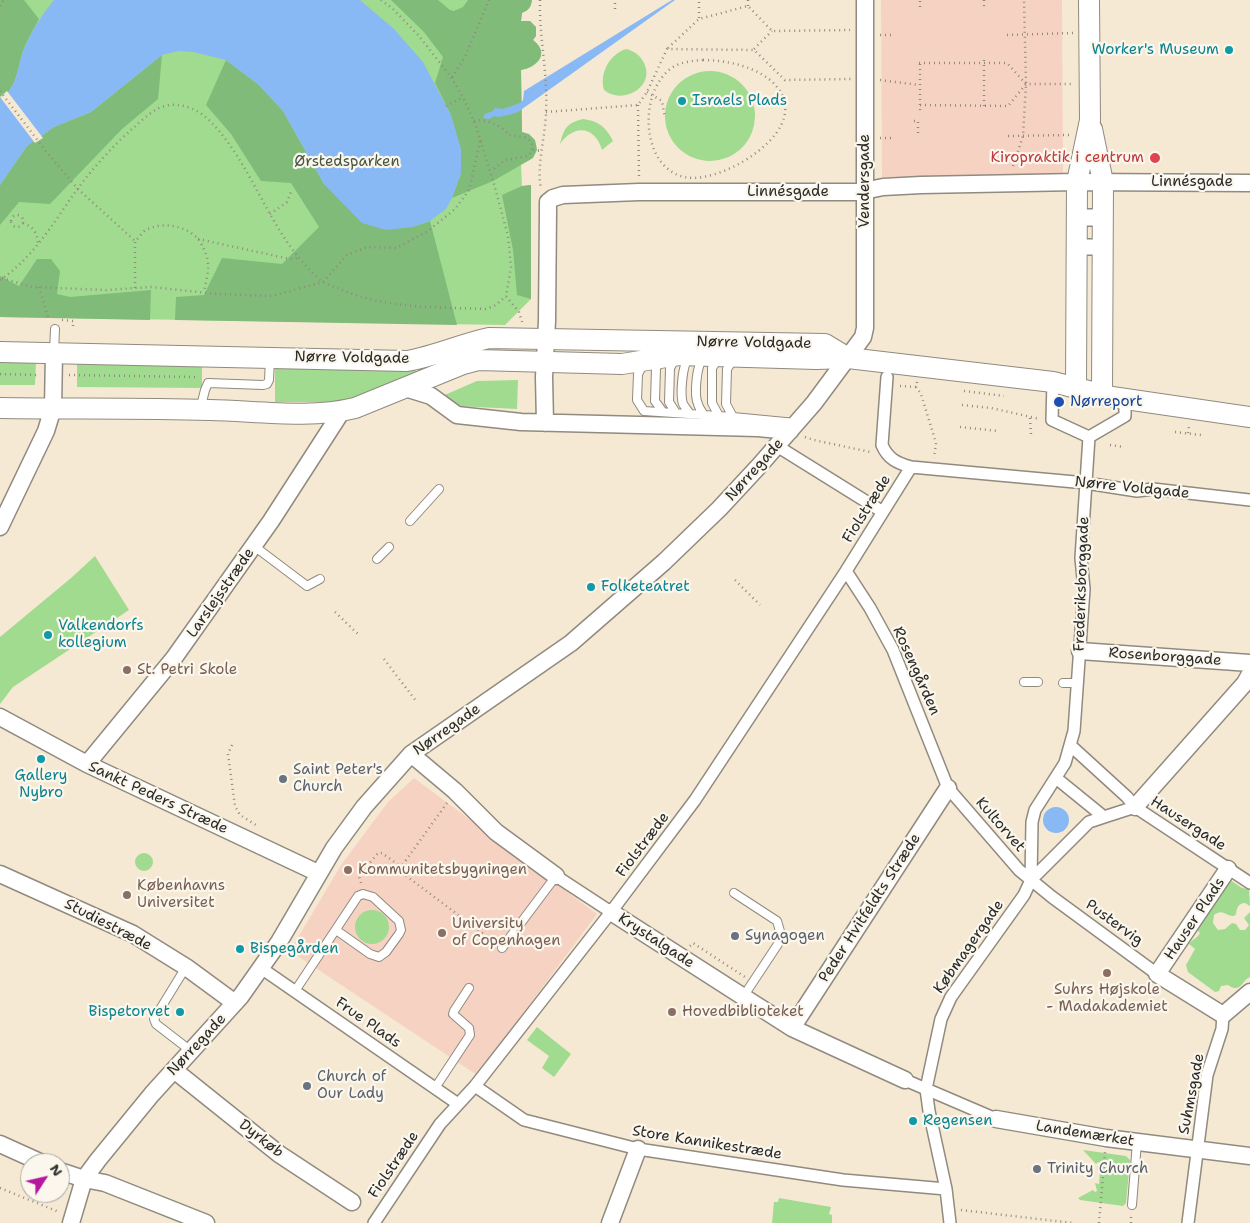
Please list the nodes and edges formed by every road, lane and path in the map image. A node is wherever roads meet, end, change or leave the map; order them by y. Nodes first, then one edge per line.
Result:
1 (4, 0) edge
2 (381, 0) edge
3 (489, 0) edge
4 (540, 0) edge
5 (615, 0) edge
6 (699, 0) edge
7 (748, 0) edge
8 (865, 0) edge
9 (920, 0) edge
10 (984, 0) edge
11 (1024, 0) edge
12 (1089, 0) edge
13 (0, 6) edge
14 (748, 6) junction
15 (920, 7) dead end
16 (984, 7) dead end
17 (615, 10) dead end
18 (699, 19) junction
19 (858, 30) dead end
20 (772, 31) junction
21 (1090, 33) junction
22 (1025, 34) junction
23 (1007, 35) dead end
24 (667, 49) junction
25 (754, 50) junction
26 (984, 62) junction
27 (452, 77) junction
28 (858, 80) dead end
29 (879, 80) dead end
30 (1026, 84) junction
31 (1090, 84) junction
32 (920, 85) junction
33 (0, 91) edge
34 (647, 92) junction
35 (653, 96) junction
36 (463, 98) junction
37 (638, 105) junction
38 (920, 105) junction
39 (984, 105) junction
40 (446, 106) dead end
41 (920, 110) dead end
42 (984, 110) dead end
43 (546, 112) junction
44 (665, 118) dead end
45 (914, 121) dead end
46 (474, 122) junction
47 (1089, 127) junction
48 (1008, 136) dead end
49 (1023, 136) junction
50 (918, 137) dead end
51 (481, 138) junction
52 (894, 138) dead end
53 (871, 139) dead end
54 (532, 150) junction
55 (542, 151) junction
56 (1014, 166) dead end
57 (491, 172) junction
58 (1077, 182) junction
59 (1103, 182) junction
60 (1250, 183) edge
61 (78, 189) junction
62 (865, 191) junction
63 (292, 192) dead end
64 (639, 192) junction
65 (551, 200) junction
66 (270, 214) junction
67 (23, 223) junction
68 (198, 239) junction
69 (135, 241) junction
70 (38, 243) junction
71 (299, 258) junction
72 (1, 279) edge
73 (322, 282) junction
74 (39, 288) junction
75 (135, 288) junction
76 (204, 292) junction
77 (506, 296) junction
78 (55, 329) dead end
79 (73, 329) dead end
80 (523, 338) junction
81 (546, 338) junction
82 (0, 352) edge
83 (54, 353) junction
84 (270, 357) junction
85 (692, 357) junction
86 (848, 358) junction
87 (545, 362) junction
88 (919, 366) junction
89 (0, 374) edge
90 (36, 375) dead end
91 (66, 375) dead end
92 (886, 377) dead end
93 (202, 378) dead end
94 (1053, 382) junction
95 (907, 386) dead end
96 (1076, 387) junction
97 (405, 388) junction
98 (916, 388) junction
99 (964, 391) dead end
100 (1102, 394) junction
101 (1004, 396) dead end
102 (1125, 399) junction
103 (962, 405) dead end
104 (0, 408) edge
105 (53, 408) junction
106 (200, 410) junction
107 (342, 412) junction
108 (662, 412) junction
109 (676, 413) junction
110 (690, 414) junction
111 (704, 415) junction
112 (719, 416) junction
113 (733, 417) junction
114 (1250, 417) edge
115 (1030, 418) junction
116 (1052, 420) junction
117 (545, 423) junction
118 (793, 427) junction
119 (960, 427) dead end
120 (998, 431) dead end
121 (1175, 432) dead end
122 (1031, 434) dead end
123 (1200, 435) dead end
124 (1089, 437) junction
125 (1110, 445) dead end
126 (776, 446) junction
127 (1124, 447) dead end
128 (886, 455) junction
129 (912, 467) junction
130 (934, 469) junction
131 (1086, 483) junction
132 (439, 489) dead end
133 (1250, 500) edge
134 (883, 512) junction
135 (410, 522) dead end
136 (0, 527) edge
137 (254, 546) junction
138 (389, 547) dead end
139 (378, 559) dead end
140 (846, 571) junction
141 (320, 579) dead end
142 (735, 580) dead end
143 (760, 605) dead end
144 (335, 612) dead end
145 (359, 635) dead end
146 (1080, 651) junction
147 (384, 658) dead end
148 (1250, 663) edge
149 (1250, 674) edge
150 (1024, 682) dead end
151 (1038, 682) dead end
152 (1078, 682) junction
153 (1063, 683) dead end
154 (416, 701) dead end
155 (0, 717) edge
156 (1074, 731) joint
157 (232, 745) dead end
158 (1070, 745) junction
159 (411, 754) junction
160 (87, 764) junction
161 (1056, 778) junction
162 (948, 788) junction
163 (455, 792) junction
164 (1134, 808) junction
165 (1104, 818) junction
166 (260, 828) dead end
167 (400, 867) junction
168 (1228, 868) junction
169 (318, 873) junction
170 (0, 874) edge
171 (556, 876) junction
172 (1032, 880) junction
173 (1250, 883) edge
174 (734, 893) dead end
175 (363, 894) junction
176 (1024, 894) joint
177 (1052, 896) joint
178 (611, 912) junction
179 (336, 930) junction
180 (502, 948) joint
181 (186, 968) junction
182 (262, 968) junction
183 (1157, 974) junction
184 (469, 988) dead end
185 (295, 991) junction
186 (1250, 992) edge
187 (743, 997) junction
188 (235, 1003) junction
189 (1223, 1016) junction
190 (792, 1028) junction
191 (191, 1051) junction
192 (174, 1070) junction
193 (905, 1080) joint
194 (475, 1086) junction
195 (434, 1088) junction
196 (926, 1089) junction
197 (458, 1104) junction
198 (996, 1119) joint
199 (1137, 1142) junction
200 (0, 1144) edge
201 (638, 1149) junction
202 (1196, 1150) junction
203 (20, 1153) edge
204 (1105, 1153) dead end
205 (1250, 1156) edge
206 (70, 1174) edge
207 (84, 1179) junction
208 (0, 1188) edge
209 (946, 1189) junction
210 (352, 1202) dead end
211 (1132, 1205) dead end
212 (948, 1209) junction
213 (71, 1220) edge
214 (206, 1223) edge
215 (374, 1223) edge
216 (610, 1223) edge
217 (950, 1223) edge
218 (1073, 1223) edge
219 (1099, 1223) edge
220 (1188, 1223) edge

1 - 13 path
2 - 27 path
3 - 27 path
4 - 43 path
5 - 17 path
6 - 18 path
7 - 14 path
8 - 62 street, Vendersgade
9 - 15 path
10 - 16 path
11 - 22 path
12 - 21 street
14 - 18 path
14 - 20 path
18 - 24 path
19 - 20 path
20 - 25 path
21 - 22 path
21 - 31 street
22 - 23 path
22 - 30 path
24 - 25 path
24 - 34 path
25 - 28 path
26 - 30 path
26 - 32 path
26 - 39 path
27 - 36 path
29 - 32 path
30 - 31 path
30 - 39 path
30 - 49 path
31 - 47 street
32 - 38 path
33 - 61 path
34 - 35 path
34 - 37 path
35 - 35 path
35 - 44 path
36 - 40 path
36 - 46 path
37 - 43 path
37 - 64 path
38 - 39 path
38 - 41 path
39 - 42 path
43 - 55 path
45 - 50 path
46 - 51 path
46 - 54 path
47 - 49 path
47 - 58 street
47 - 59 street
48 - 49 path
49 - 56 path
51 - 57 path
51 - 73 path
52 - 53 path
54 - 55 path
54 - 57 path
55 - 65 path
57 - 77 path
58 - 59 street, Linnésgade
58 - 62 street, Linnésgade
58 - 96 street
59 - 60 street, Linnésgade
59 - 100 street
61 - 66 path
61 - 69 path
61 - 70 path
62 - 64 street, Linnésgade
62 - 86 street, Vendersgade
63 - 66 path
64 - 65 street, Linnésgade
65 - 81 street
66 - 71 path
67 - 67 path
67 - 70 path
68 - 69 path
68 - 71 path
68 - 76 path
69 - 75 path
70 - 72 path
71 - 73 path
72 - 74 path
73 - 76 path
73 - 77 path
74 - 75 path
74 - 79 path
75 - 76 path
77 - 80 path
78 - 83 lane
80 - 81 street, Nørre Voldgade
80 - 84 street, Nørre Voldgade
81 - 86 street, Nørre Voldgade
81 - 87 street
82 - 83 street, Nørre Voldgade
83 - 84 street, Nørre Voldgade
83 - 105 street
84 - 106 lane
85 - 86 street, Nørre Voldgade
85 - 87 street, Nørre Voldgade
85 - 108 lane
85 - 108 lane
85 - 109 lane
85 - 110 lane
85 - 111 lane
85 - 112 lane
85 - 113 lane
86 - 88 street, Nørre Voldgade
86 - 118 street, Nørregade
87 - 97 street, Nørre Voldgade
87 - 117 street
88 - 94 street, Nørre Voldgade
88 - 98 path
89 - 90 path
91 - 93 path
92 - 128 street
94 - 96 street, Nørre Voldgade
94 - 116 street
95 - 98 path
96 - 100 street, Nørre Voldgade
97 - 107 street, Nørre Voldgade
97 - 117 street, Nørre Voldgade
98 - 130 path
99 - 101 path
100 - 102 street, Nørre Voldgade
102 - 114 street, Nørre Voldgade
102 - 124 street
103 - 115 path
104 - 105 street, Nørre Voldgade
105 - 106 street, Nørre Voldgade
105 - 136 street
106 - 107 street, Nørre Voldgade
107 - 137 street, Larslejsstræde
108 - 109 lane
109 - 110 lane
110 - 111 lane
111 - 112 lane
112 - 113 lane
113 - 118 lane
115 - 116 path
115 - 122 path
116 - 124 street
117 - 118 street, Nørre Voldgade
118 - 126 street, Nørregade
118 - 128 path
119 - 120 path
121 - 123 path
124 - 131 street, Frederiksborggade
125 - 127 path
126 - 134 street
126 - 159 street, Nørregade
128 - 129 street, Nørre Voldgade
129 - 130 street, Nørre Voldgade
129 - 134 street, Fiolstræde
130 - 131 street, Nørre Voldgade
131 - 133 street, Nørre Voldgade
131 - 146 street, Frederiksborggade
132 - 135 lane
134 - 140 street, Fiolstræde
137 - 141 lane
137 - 160 street, Larslejsstræde
138 - 139 lane
140 - 162 street, Rosengården
140 - 178 street, Fiolstræde
142 - 143 path
144 - 145 path
146 - 148 street, Rosenborggade
146 - 152 street, Frederiksborggade
147 - 154 path
149 - 164 street
150 - 151 lane
152 - 153 lane
152 - 156 street, Frederiksborggade
155 - 160 street, Sankt Peders Stræde
156 - 158 street, Kultorvet
157 - 166 path
158 - 161 street, Kultorvet
158 - 164 street
159 - 163 street, Krystalgade
159 - 169 street, Nørregade
160 - 169 street, Sankt Peders Stræde
161 - 165 street
161 - 172 street, Kultorvet
162 - 172 street, Kultorvet
162 - 190 street, Peder Hvitfeldts Stræde
163 - 167 path
163 - 171 street, Krystalgade
164 - 165 street, Kultorvet
164 - 168 street, Hausergade
165 - 172 street, Kultorvet
167 - 175 path
167 - 180 path
168 - 173 street, Hausergade
168 - 183 street, Hauser Plads
169 - 182 street, Nørregade
170 - 181 street, Studiestræde
171 - 178 street, Krystalgade
171 - 180 lane
172 - 176 street, Kultorvet
172 - 177 street, Kultorvet
174 - 187 lane
175 - 179 lane
175 - 179 lane
176 - 196 street, Købmagergade
177 - 183 street, Pustervig
178 - 187 street, Krystalgade
178 - 194 street, Fiolstræde
179 - 185 lane
181 - 188 street, Studiestræde
181 - 191 lane
182 - 185 street, Frue Plads
182 - 188 street, Nørregade
183 - 189 street, Hauser Plads
184 - 195 lane
185 - 195 street, Frue Plads
186 - 189 street
187 - 190 street, Krystalgade
188 - 191 street, Nørregade
189 - 202 street, Suhmsgade
190 - 193 street, Krystalgade
191 - 192 street, Nørregade
192 - 207 street, Nørregade
192 - 210 street, Dyrkøb
193 - 196 street, Krystalgade
194 - 197 street, Fiolstræde
194 - 201 street, Store Kannikestræde
195 - 197 street, Frue Plads
196 - 198 street, Landemærket
196 - 209 street, Købmagergade
197 - 215 street, Fiolstræde
198 - 199 street, Landemærket
199 - 202 street, Landemærket
199 - 211 lane
200 - 203 street
201 - 209 street, Store Kannikestræde
201 - 216 street
202 - 205 street, Landemærket
202 - 220 street, Suhmsgade
204 - 219 path
206 - 207 street
207 - 213 street
207 - 214 street
208 - 213 path
209 - 212 street, Købmagergade
212 - 217 street, Købmagergade
212 - 218 path

